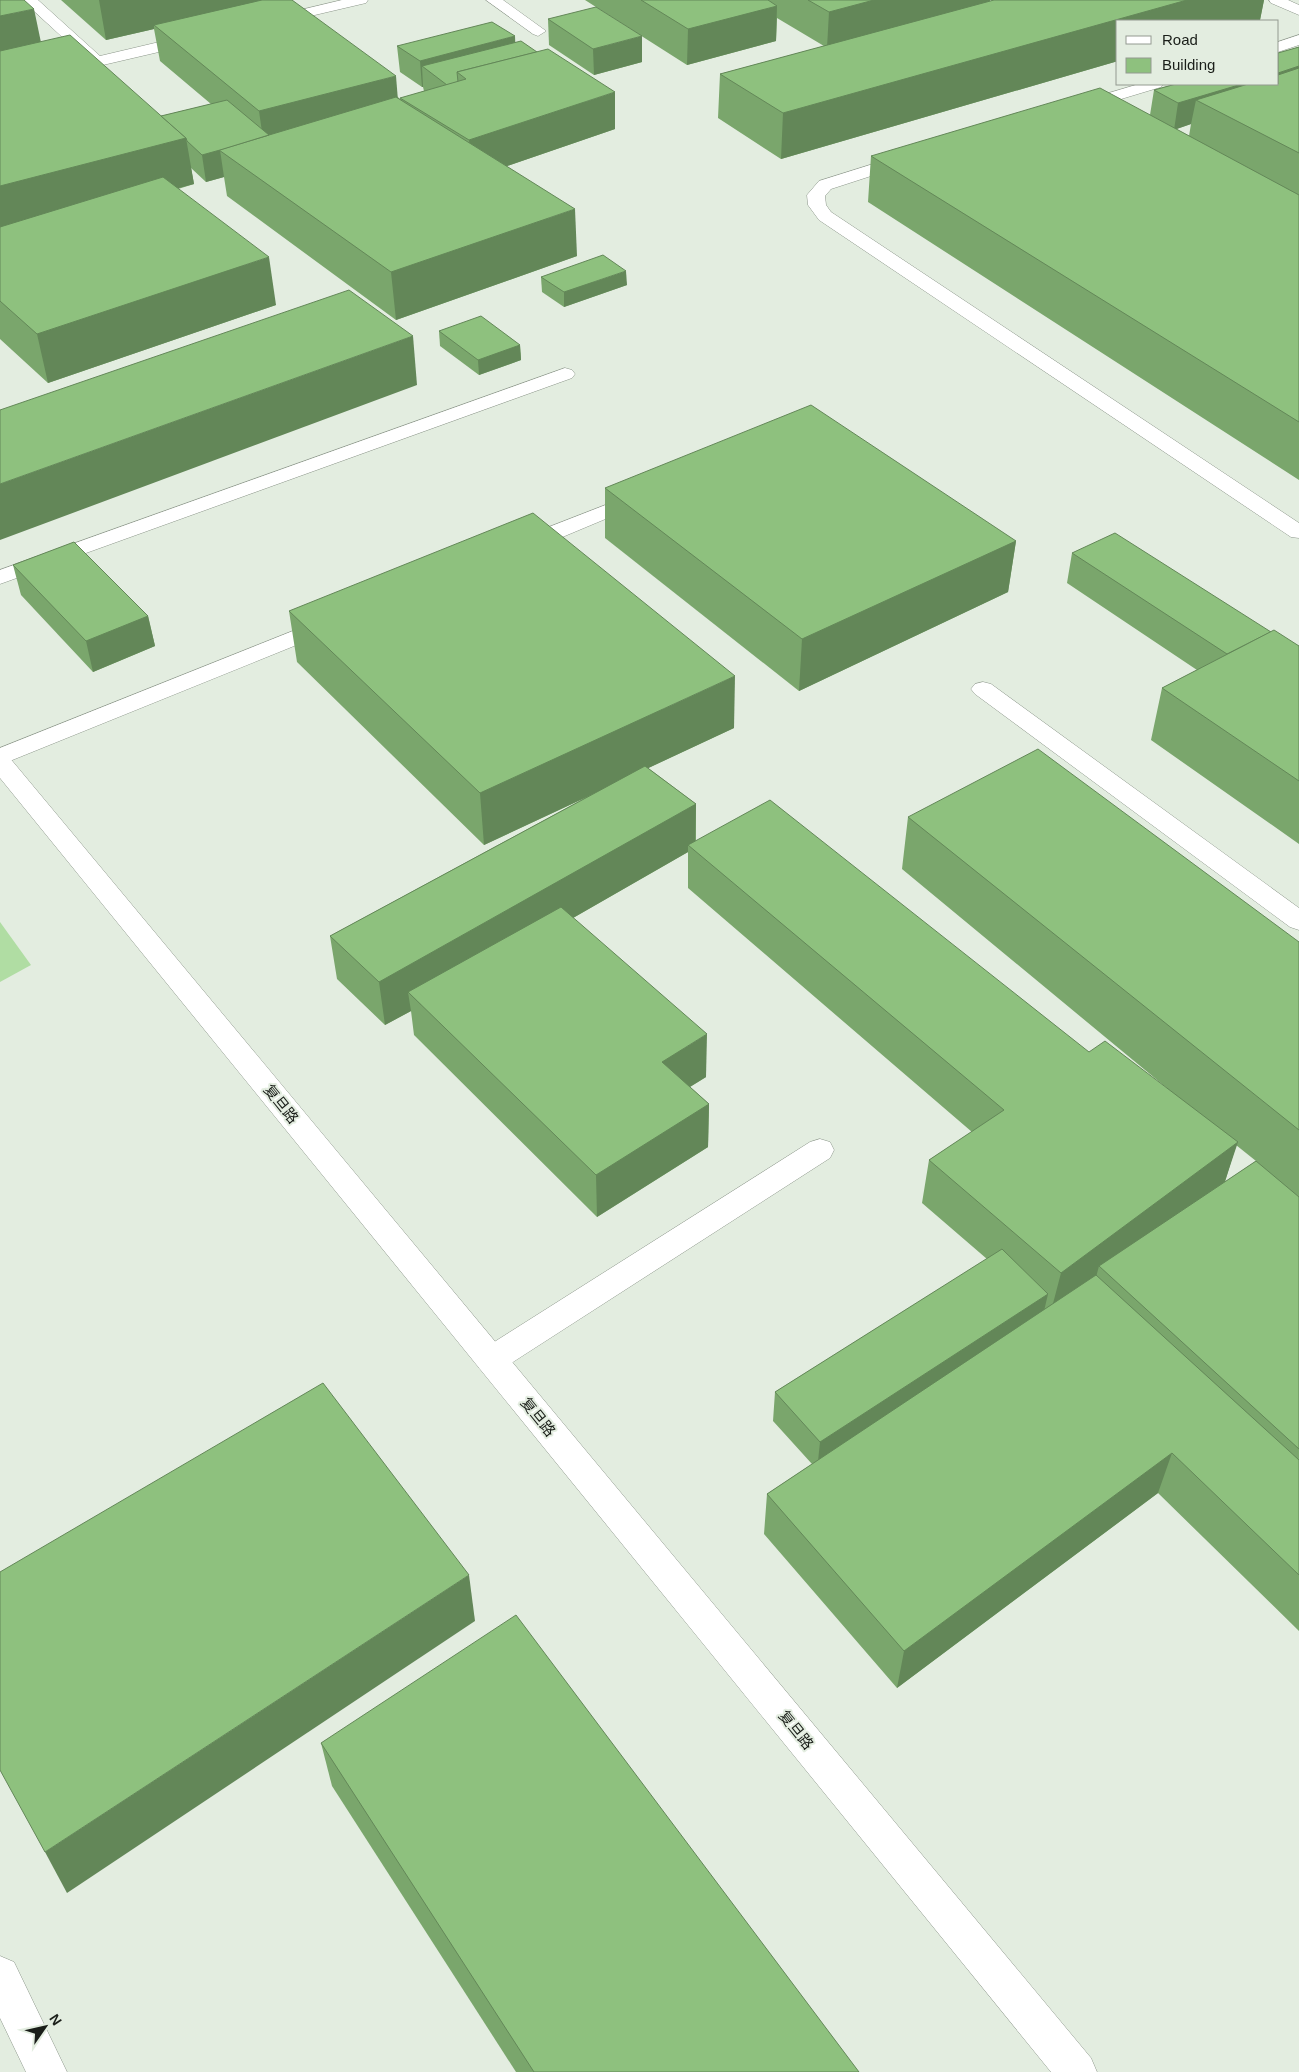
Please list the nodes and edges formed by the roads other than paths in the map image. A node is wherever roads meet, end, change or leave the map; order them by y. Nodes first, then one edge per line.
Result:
1 (29, 0) edge
2 (360, 0) edge
3 (493, 0) edge
4 (1276, 0) edge
5 (1299, 11) edge
6 (254, 25) edge
7 (538, 31) dead end
8 (205, 36) edge
9 (1299, 40) edge
10 (1279, 47) edge
11 (98, 62) junction
12 (0, 84) edge
13 (1152, 85) edge
14 (1092, 118) edge
15 (918, 155) edge
16 (565, 374) dead end
17 (662, 488) edge
18 (1299, 532) edge
19 (506, 552) edge
20 (0, 577) edge
21 (350, 615) edge
22 (983, 690) dead end
23 (0, 757) edge
24 (0, 762) edge
25 (1299, 921) edge
26 (820, 1150) dead end
27 (491, 1360) junction
28 (0, 1976) edge
29 (47, 2072) edge
30 (1077, 2072) edge

1 - 11 street
2 - 6 street
3 - 7 street
4 - 5 street
8 - 11 street
9 - 10 street
11 - 12 street
13 - 14 street
15 - 18 street
16 - 20 street
17 - 19 street
21 - 23 street
22 - 25 street
24 - 27 street, 复旦路
26 - 27 street
27 - 30 street, 复旦路
28 - 29 street

